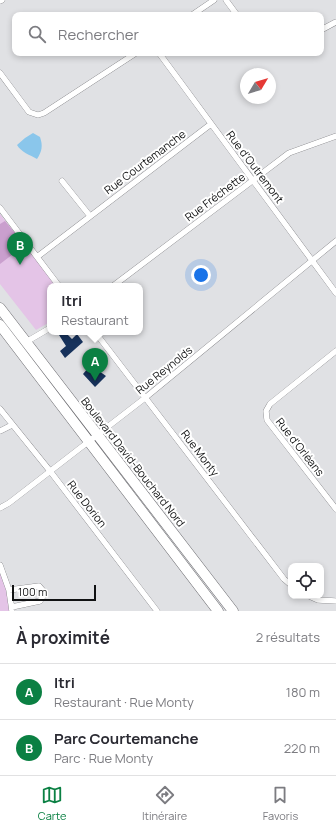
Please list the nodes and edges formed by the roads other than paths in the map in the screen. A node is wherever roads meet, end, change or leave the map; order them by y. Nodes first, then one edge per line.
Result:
1 (214, 0) edge
2 (226, 0) edge
3 (196, 12) edge
4 (236, 12) edge
5 (336, 22) edge
6 (324, 28) edge
7 (131, 56) edge
8 (161, 56) edge
9 (0, 73) edge
10 (211, 124) junction
11 (336, 136) edge
12 (62, 181) dead end
13 (253, 181) junction
14 (0, 208) edge
15 (90, 216) junction
16 (336, 241) edge
17 (37, 257) junction
18 (312, 260) junction
19 (58, 283) edge
20 (117, 283) edge
21 (336, 293) edge
22 (0, 308) edge
23 (0, 325) edge
24 (47, 330) edge
25 (97, 335) edge
26 (26, 342) junction
27 (336, 351) edge
28 (145, 398) junction
29 (0, 409) edge
30 (12, 425) junction
31 (0, 431) edge
32 (98, 436) junction
33 (89, 442) junction
34 (50, 472) junction
35 (0, 508) edge
36 (336, 509) edge
37 (0, 565) edge
38 (288, 582) edge
39 (9, 590) junction
40 (316, 599) edge
41 (336, 601) edge
42 (12, 609) edge
43 (157, 611) edge
44 (218, 611) edge
45 (233, 611) edge

1 - 3 street
2 - 4 street
5 - 6 street
7 - 9 street
8 - 10 street, Rue d'Outremont
10 - 13 street, Rue d'Outremont
10 - 15 street, Rue Courtemanche
11 - 13 street, Rue Fréchette
12 - 15 street
13 - 18 street, Rue d'Outremont
13 - 20 street, Rue Fréchette
14 - 17 street
15 - 17 street, Rue Courtemanche
16 - 18 street, Rue Reynolds
17 - 19 street
18 - 21 street, Rue d'Outremont
18 - 28 street, Rue Reynolds
22 - 26 highway, Boulevard David-Bouchard Nord
23 - 33 highway, Boulevard David-Bouchard Nord
24 - 26 street
25 - 28 street, Rue Monty
26 - 32 highway, Boulevard David-Bouchard Nord
27 - 36 street, Rue d'Orléans
28 - 32 street, Rue Reynolds
28 - 38 street, Rue Monty
29 - 30 street, Rue Dorion
30 - 31 street
30 - 34 street, Rue Dorion
32 - 33 street, Rue Reynolds
32 - 45 highway, Boulevard David-Bouchard Nord
33 - 34 street, Rue Reynolds
33 - 44 highway, Boulevard David-Bouchard Nord
34 - 35 street, Rue Reynolds
34 - 43 street, Rue Dorion
37 - 39 street
39 - 42 street
39 - 42 street
40 - 41 street

